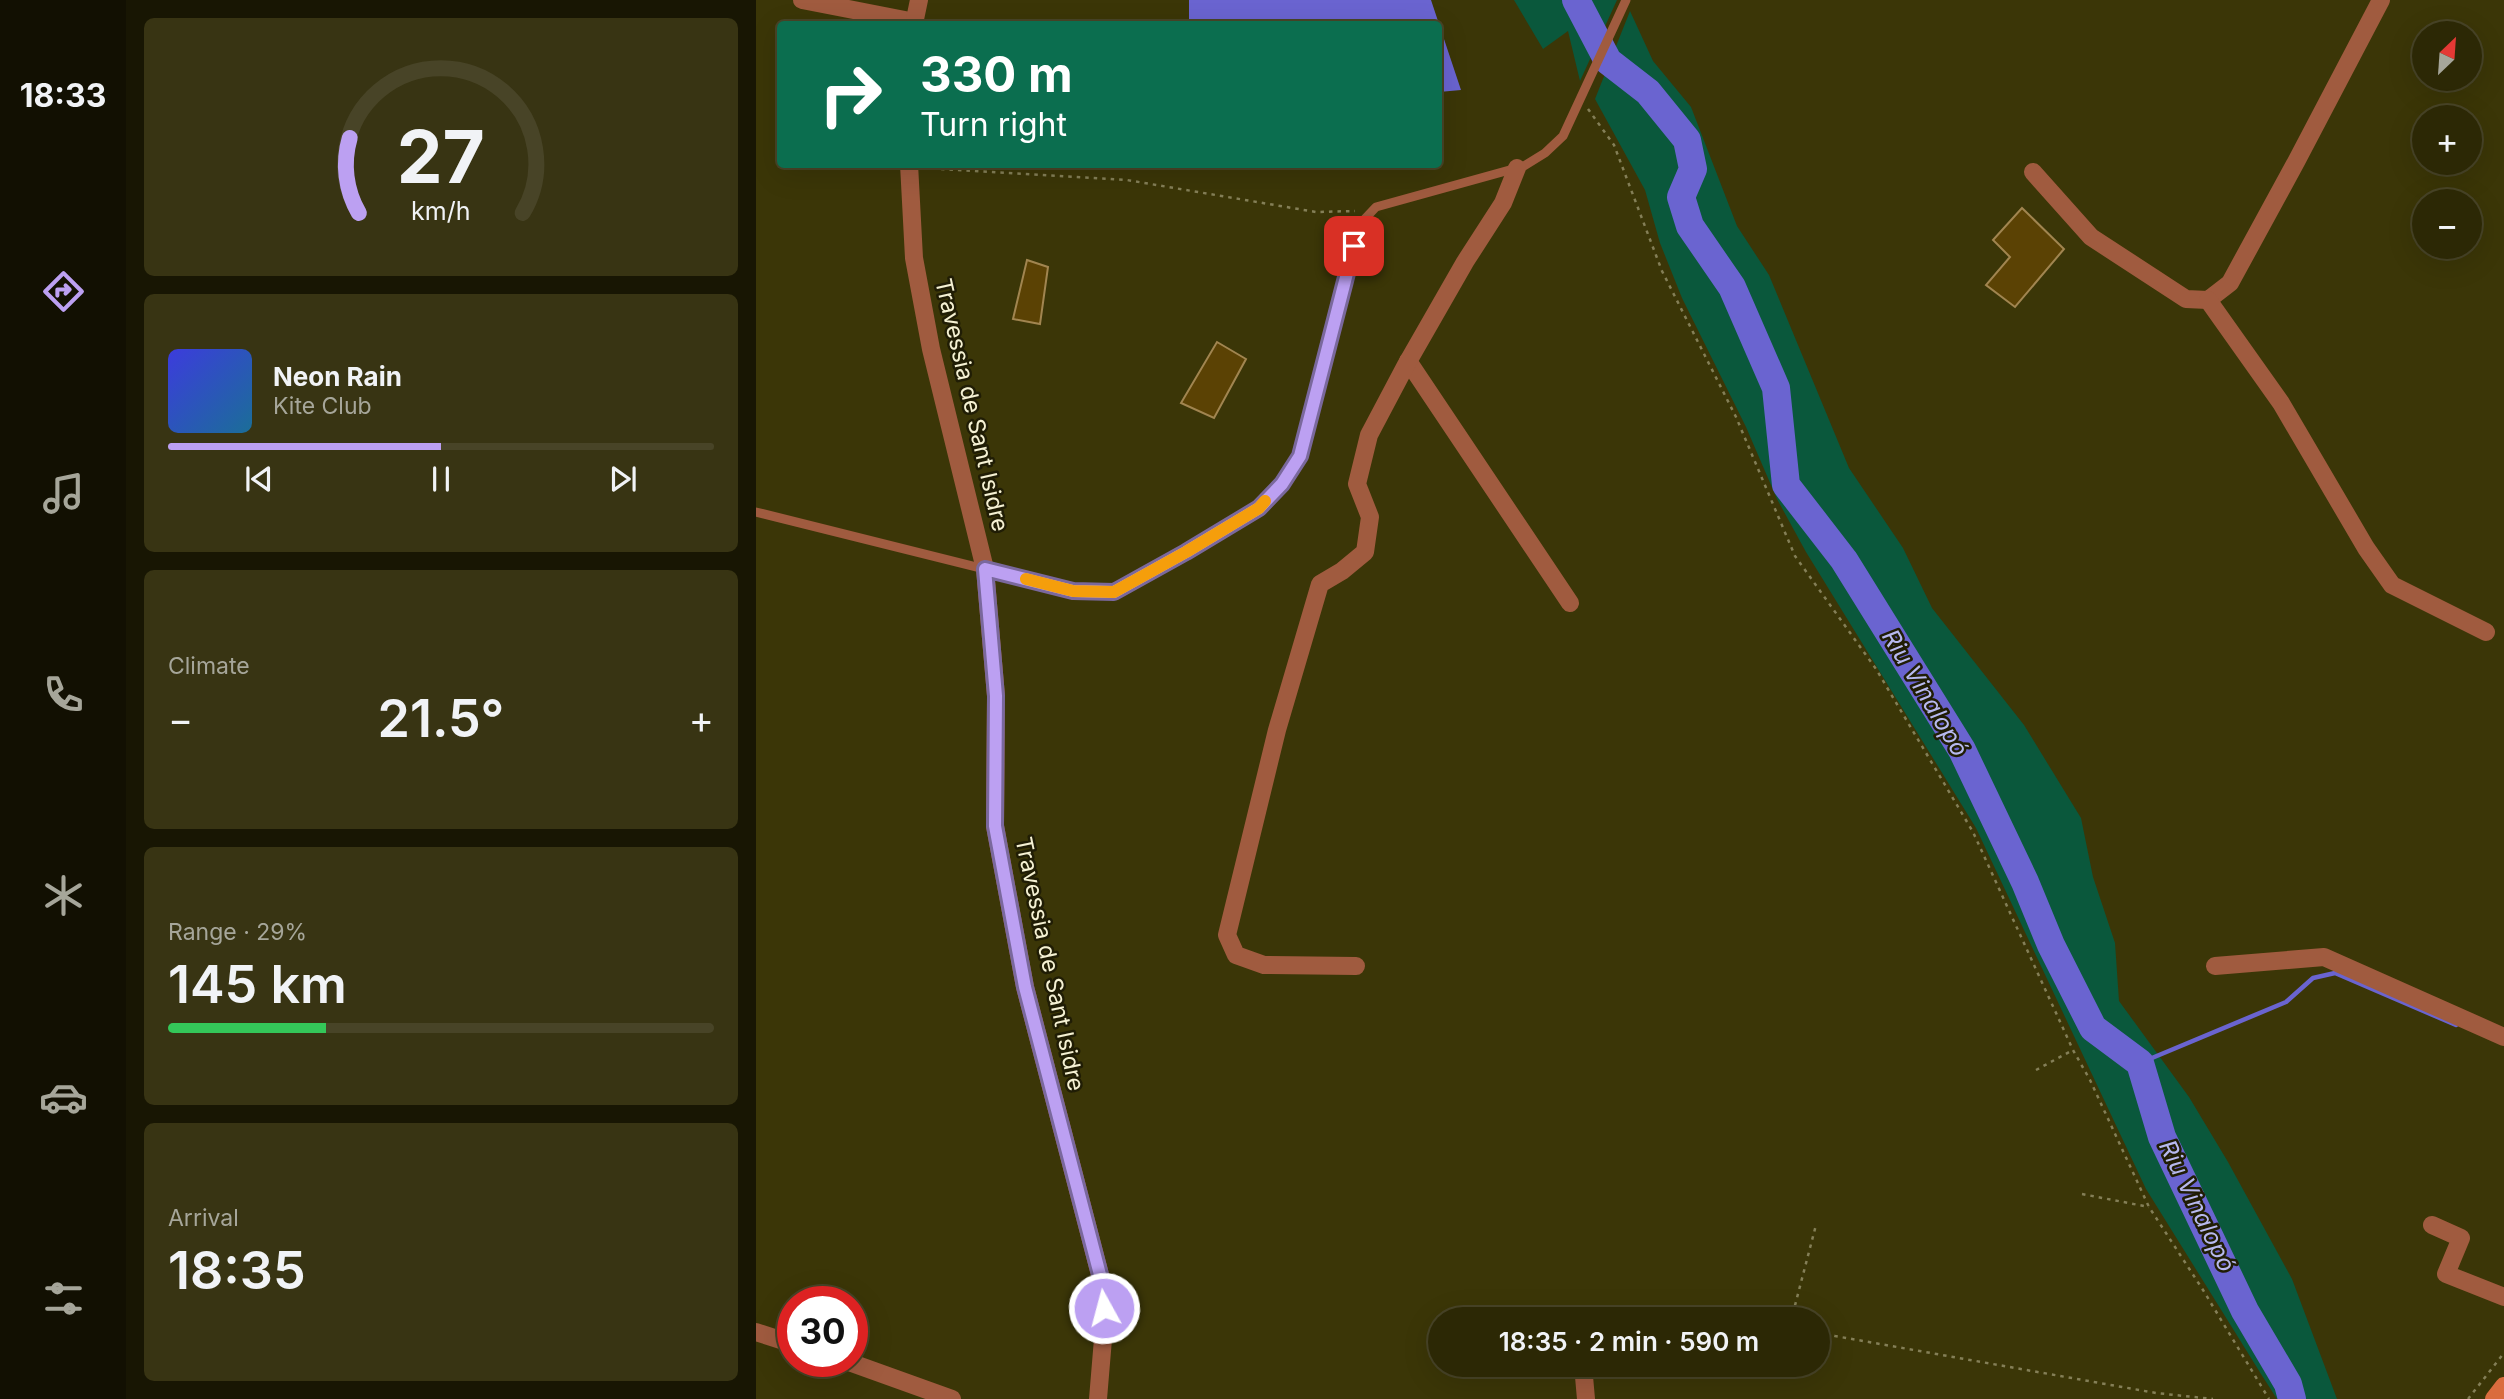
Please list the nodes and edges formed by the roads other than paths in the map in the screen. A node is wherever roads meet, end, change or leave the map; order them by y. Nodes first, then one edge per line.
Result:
1 (802, 0) edge
2 (919, 0) edge
3 (1626, 0) edge
4 (2381, 0) edge
5 (904, 21) edge
6 (914, 21) edge
7 (1517, 167) junction
8 (909, 168) edge
9 (2034, 172) dead end
10 (2208, 300) junction
11 (1408, 361) junction
12 (756, 512) edge
13 (985, 569) junction
14 (1570, 603) dead end
15 (2486, 632) dead end
16 (1356, 966) dead end
17 (2216, 966) dead end
18 (2504, 1037) edge
19 (2432, 1225) dead end
20 (2504, 1297) edge
21 (756, 1332) edge
22 (777, 1339) edge
23 (868, 1369) edge
24 (1584, 1377) edge
25 (2504, 1386) edge
26 (952, 1399) edge
27 (1098, 1399) edge
28 (1586, 1399) edge
29 (2494, 1399) edge

1 - 5 street
2 - 6 street
3 - 7 lane
4 - 10 street
7 - 11 street
7 - 13 lane
8 - 13 street, Travessia de Sant Isidre
9 - 10 street
10 - 15 street
11 - 14 street
11 - 16 street
12 - 13 lane
13 - 27 street, Travessia de Sant Isidre
17 - 18 street
19 - 20 street
21 - 22 street
23 - 26 street
24 - 28 street
25 - 29 main road

